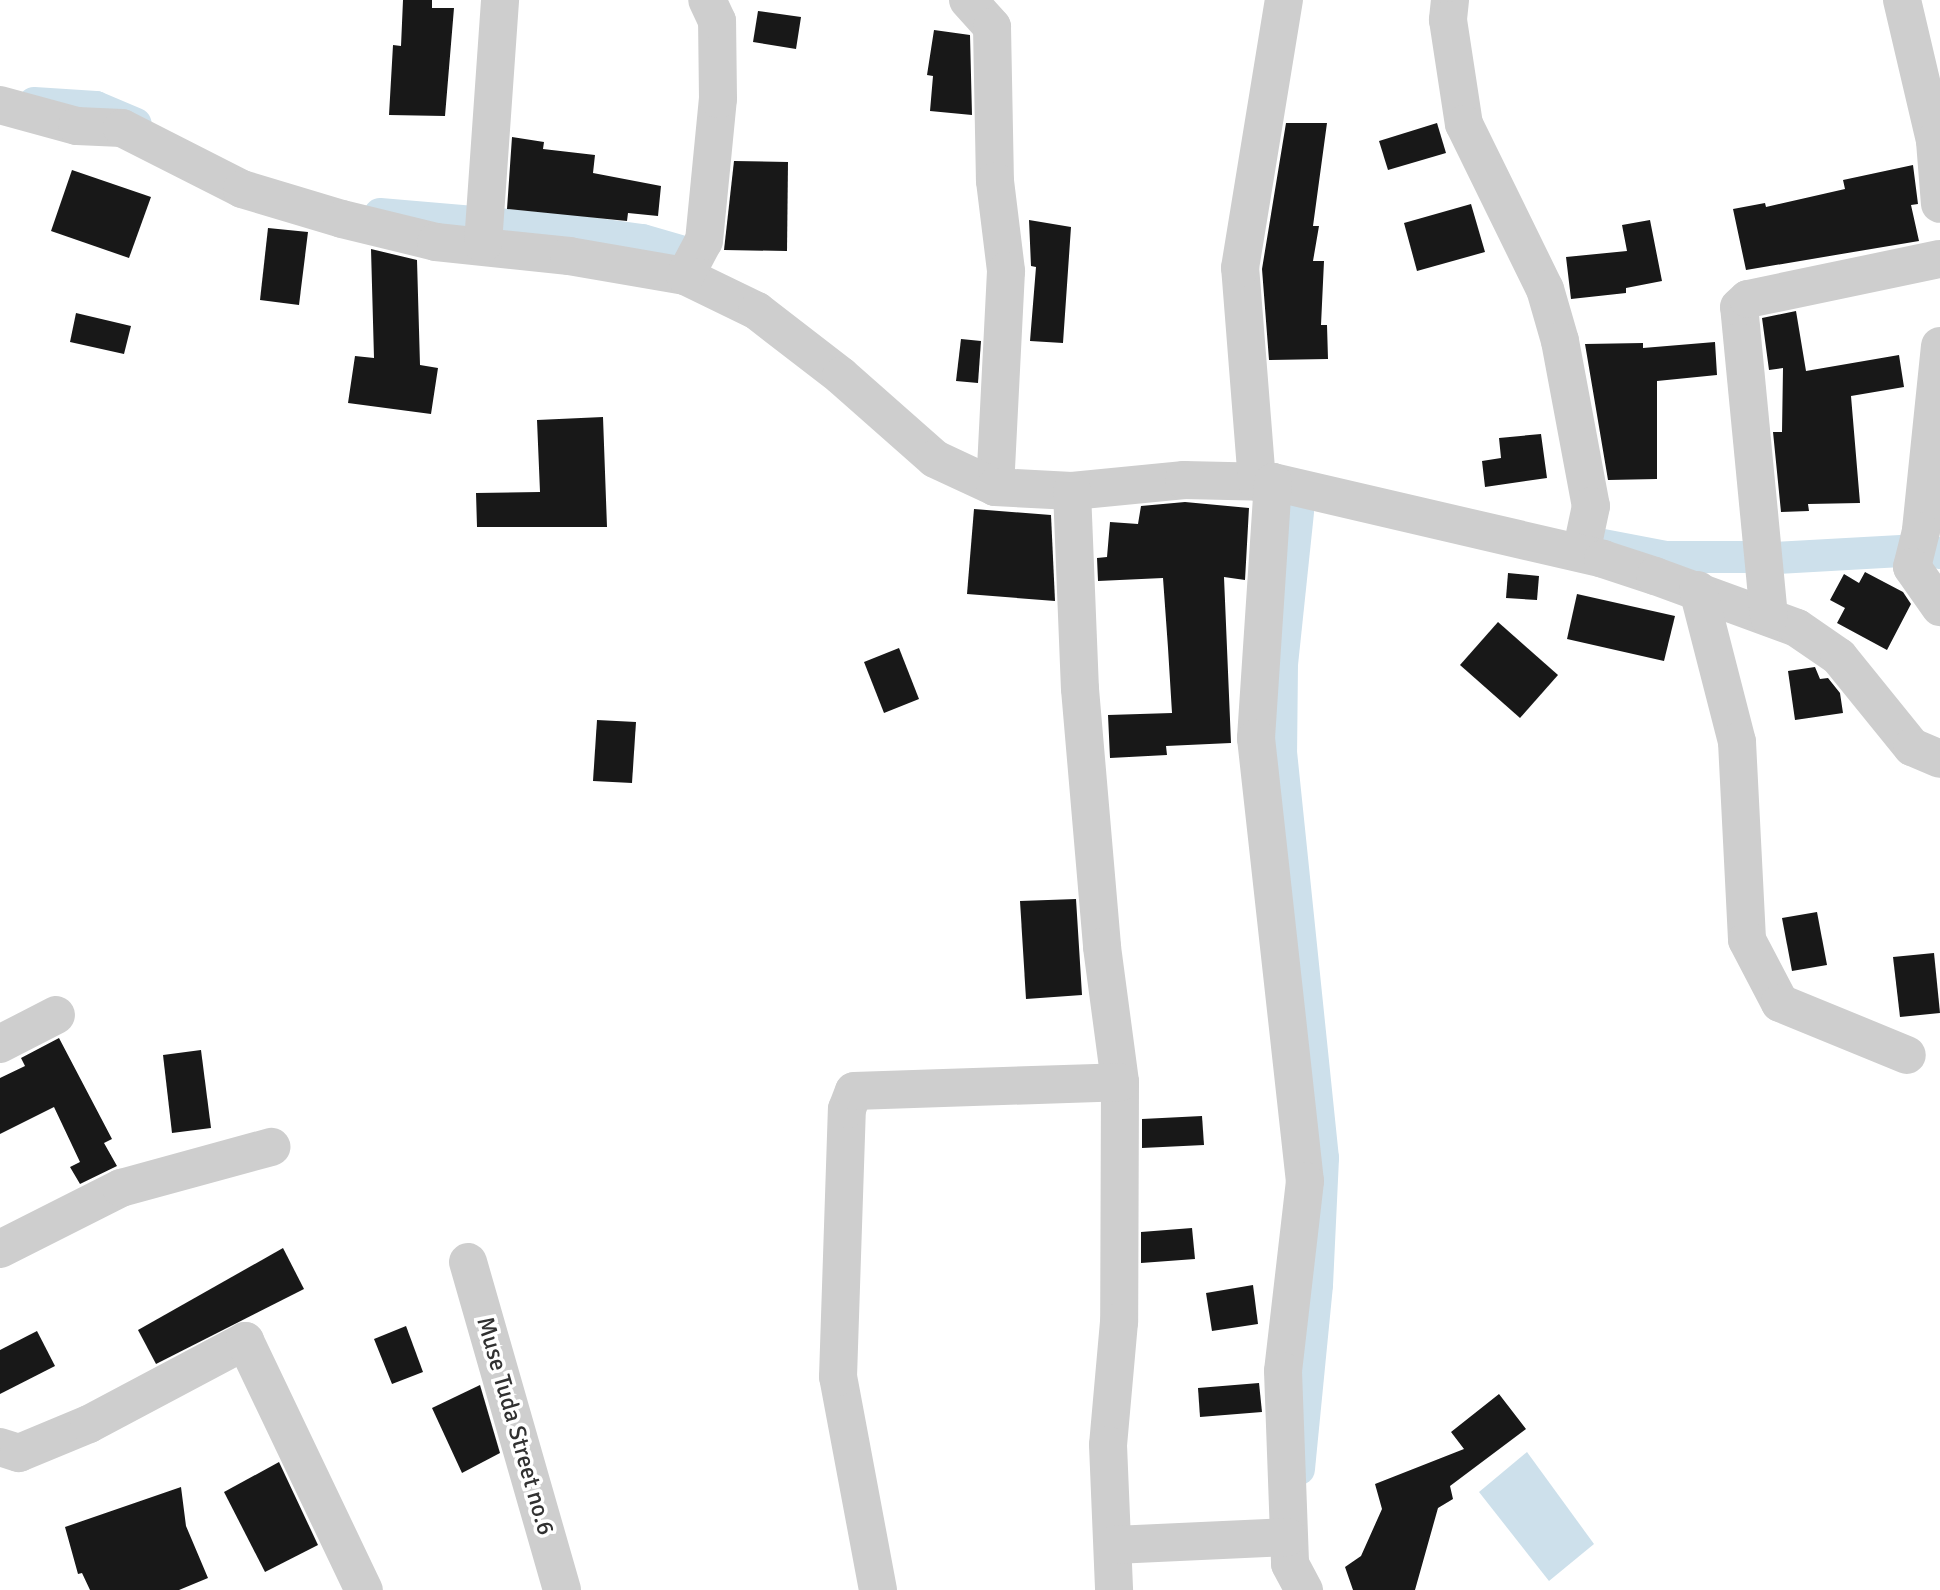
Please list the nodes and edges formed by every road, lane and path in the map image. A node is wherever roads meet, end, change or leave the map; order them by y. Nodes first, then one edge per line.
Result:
1 (500, 0) edge
2 (707, 0) edge
3 (968, 0) edge
4 (1284, 0) edge
5 (1450, 0) edge
6 (1910, 11) edge
7 (0, 105) edge
8 (1940, 204) edge
9 (485, 231) junction
10 (1940, 259) edge
11 (685, 276) junction
12 (1940, 346) edge
13 (1265, 482) junction
14 (995, 487) junction
15 (1072, 491) junction
16 (1581, 553) junction
17 (1698, 590) junction
18 (1940, 607) edge
19 (1769, 617) junction
20 (1940, 759) edge
21 (56, 1015) dead end
22 (0, 1044) edge
23 (1907, 1055) dead end
24 (1120, 1082) junction
25 (271, 1147) dead end
26 (0, 1249) edge
27 (468, 1262) dead end
28 (0, 1447) edge
29 (1288, 1537) junction
30 (1114, 1545) junction
31 (364, 1590) edge
32 (562, 1590) edge
33 (878, 1590) edge
34 (1114, 1590) edge
35 (1304, 1590) edge

1 - 9 street
2 - 11 street
3 - 14 street
4 - 13 street
5 - 16 street
6 - 8 street
7 - 9 street
9 - 11 street
10 - 19 street
11 - 14 street
12 - 18 street
13 - 15 street
13 - 16 street
13 - 29 street
14 - 15 street
15 - 24 street
16 - 17 street
17 - 19 street
17 - 23 street
19 - 20 street
21 - 22 street
24 - 30 street
24 - 33 street
25 - 26 street
27 - 32 street, Muse Tuda Street no.6
28 - 31 street
29 - 30 street
29 - 35 street
30 - 34 street

